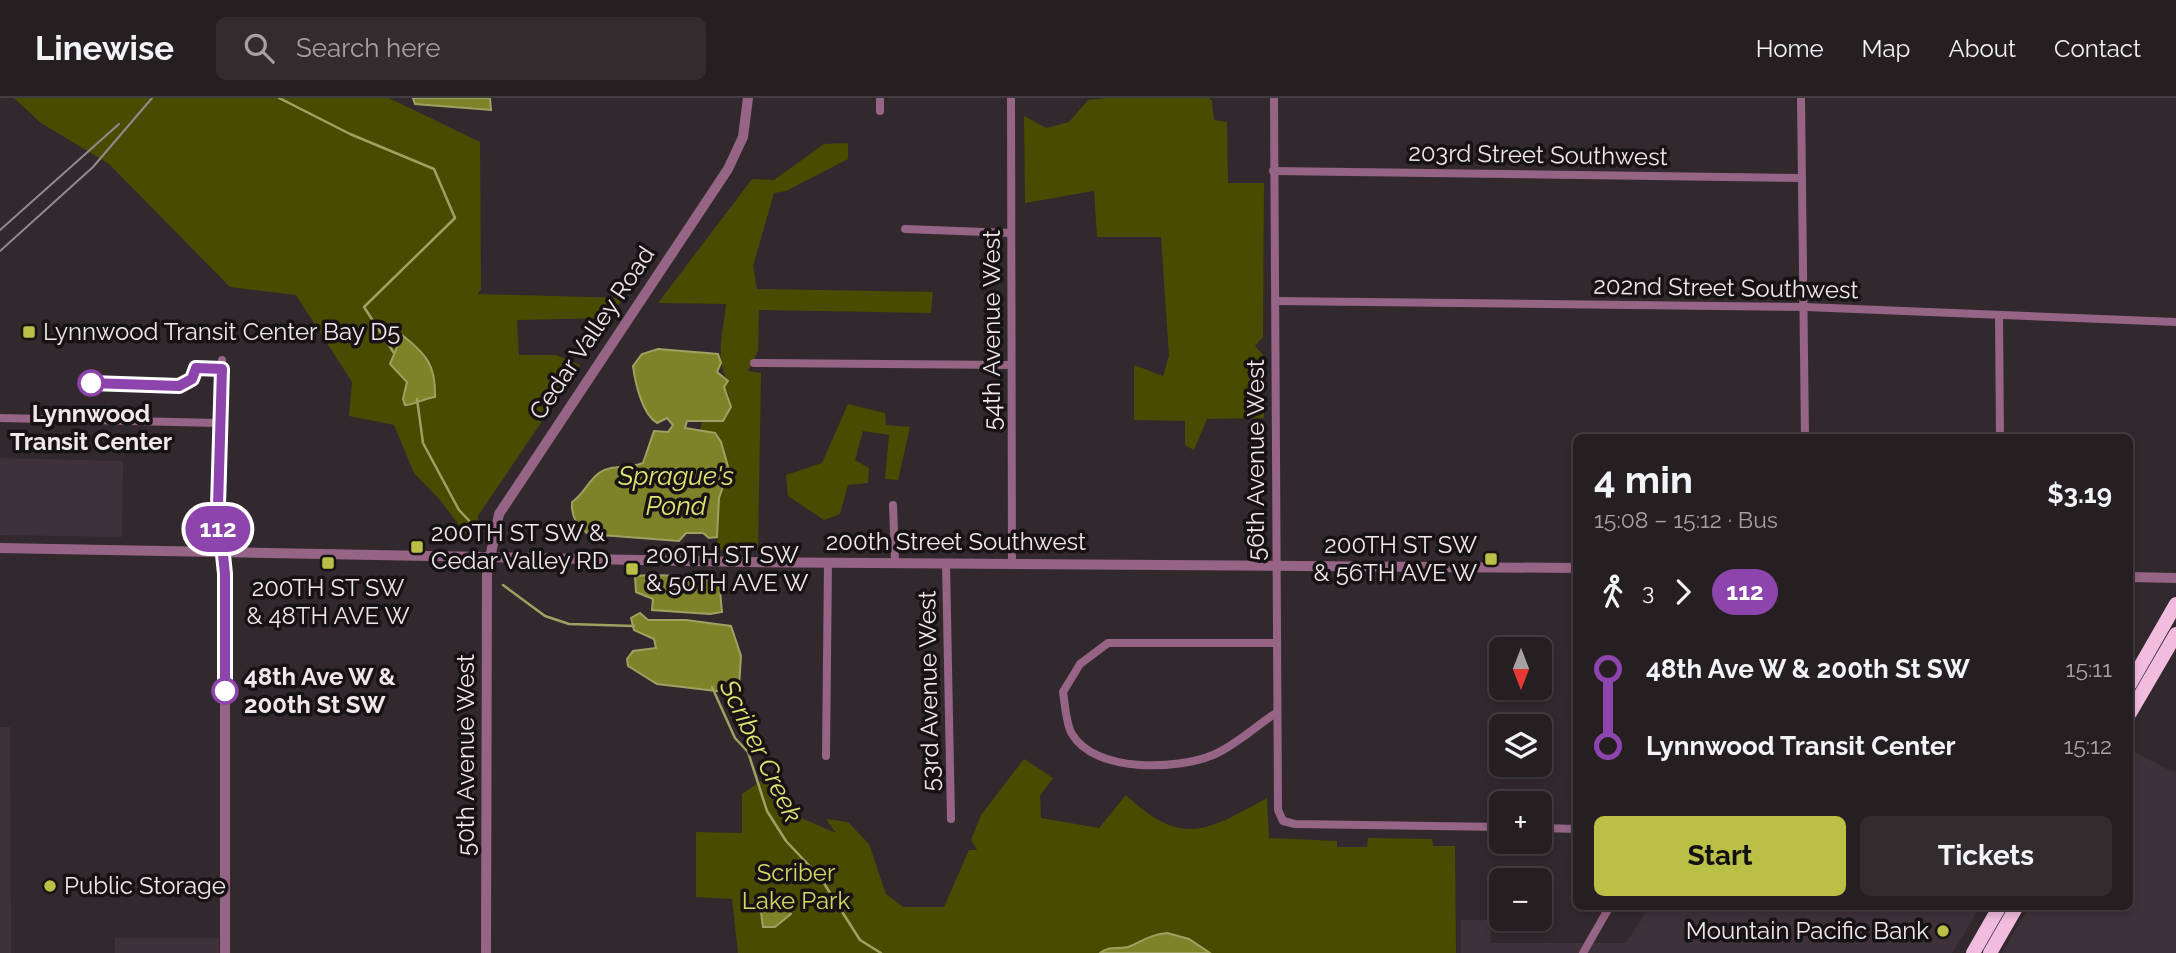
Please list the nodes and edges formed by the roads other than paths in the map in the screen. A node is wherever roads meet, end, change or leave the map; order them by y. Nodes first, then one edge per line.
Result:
1 (748, 98) edge
2 (880, 98) edge
3 (1011, 98) edge
4 (1274, 98) edge
5 (1801, 98) edge
6 (880, 111) dead end
7 (1273, 172) junction
8 (1802, 178) junction
9 (905, 229) dead end
10 (1011, 233) junction
11 (1276, 301) junction
12 (1805, 307) junction
13 (1999, 315) junction
14 (2176, 321) edge
15 (222, 360) dead end
16 (754, 363) dead end
17 (1010, 365) junction
18 (0, 418) edge
19 (218, 423) junction
20 (1805, 434) edge
21 (2000, 434) edge
22 (893, 505) dead end
23 (0, 548) edge
24 (222, 553) junction
25 (489, 558) junction
26 (895, 562) junction
27 (828, 563) junction
28 (946, 563) junction
29 (1012, 563) junction
30 (1276, 565) junction
31 (1573, 568) edge
32 (2133, 578) edge
33 (2176, 578) edge
34 (2176, 604) edge
35 (2176, 634) edge
36 (1276, 643) junction
37 (2133, 679) edge
38 (2133, 708) edge
39 (1276, 713) junction
40 (826, 756) dead end
41 (951, 819) dead end
42 (1489, 827) edge
43 (1552, 828) edge
44 (1573, 829) edge
45 (1608, 910) edge
46 (1998, 910) edge
47 (2015, 910) edge
48 (225, 953) edge
49 (486, 953) edge
50 (1583, 953) edge
51 (1973, 953) edge
52 (1990, 953) edge

1 - 25 street, Cedar Valley Road
2 - 6 street
3 - 10 street, 54th Avenue West
4 - 7 street, 56th Avenue West
5 - 8 street
7 - 8 street, 203rd Street Southwest
7 - 11 street, 56th Avenue West
8 - 12 street
9 - 10 street
10 - 17 street, 54th Avenue West
11 - 12 street, 202nd Street Southwest
11 - 30 street, 56th Avenue West
12 - 13 street, 202nd Street Southwest
12 - 20 street
13 - 14 street, 202nd Street Southwest
13 - 21 street
15 - 19 street
16 - 17 street
17 - 29 street, 54th Avenue West
18 - 19 street
19 - 24 street
22 - 26 street
23 - 24 street, 200th Street Southwest
24 - 25 street, 200th Street Southwest
24 - 48 street
25 - 27 street, 200th Street Southwest
25 - 49 street, 50th Avenue West
26 - 27 street, 200th Street Southwest
26 - 28 street, 200th Street Southwest
27 - 40 street
28 - 29 street, 200th Street Southwest
28 - 41 street, 53rd Avenue West
29 - 30 street, 200th Street Southwest
30 - 31 street, 200th Street Southwest
30 - 36 street, 56th Avenue West
32 - 33 street
34 - 37 highway
35 - 38 highway
36 - 39 street, 56th Avenue West
36 - 39 street
39 - 42 street, 56th Avenue West
43 - 44 street
45 - 50 street
46 - 51 highway
47 - 52 highway

